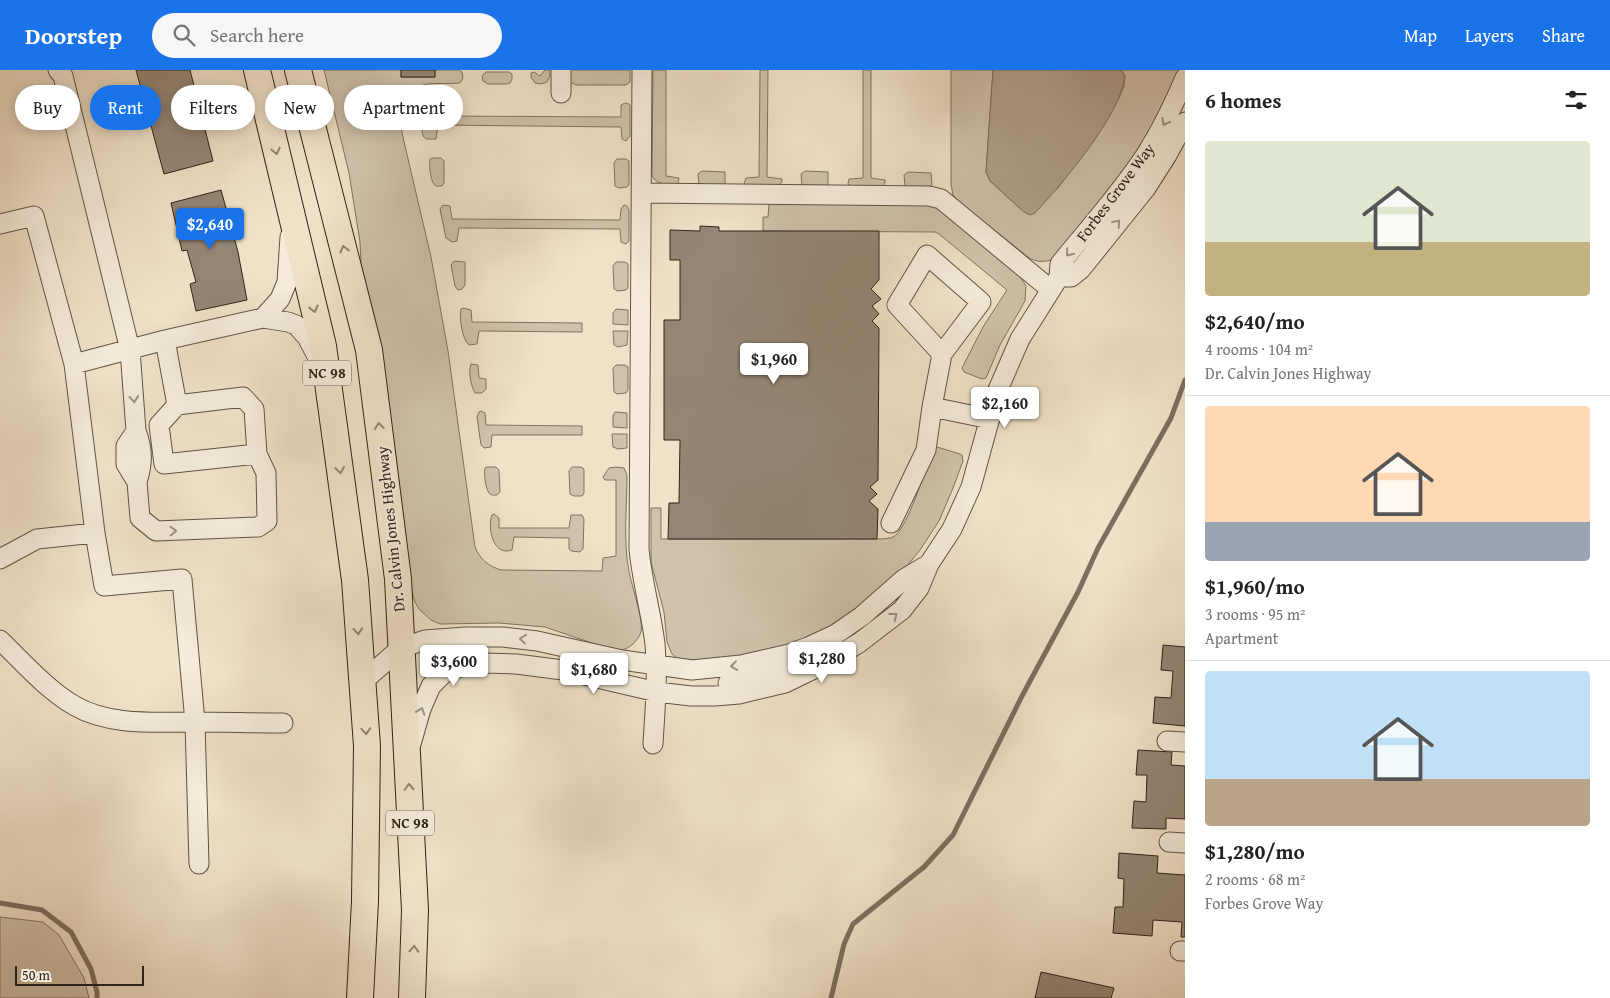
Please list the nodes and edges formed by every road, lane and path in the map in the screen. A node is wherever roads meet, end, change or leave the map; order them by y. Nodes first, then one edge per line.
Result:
1 (257, 70) edge
2 (298, 70) edge
3 (561, 70) edge
4 (642, 70) edge
5 (62, 72) edge
6 (1185, 78) edge
7 (561, 93) dead end
8 (1185, 122) edge
9 (641, 194) junction
10 (291, 214) junction
11 (0, 224) edge
12 (1054, 283) junction
13 (264, 318) junction
14 (165, 340) junction
15 (130, 350) junction
16 (942, 354) junction
17 (74, 364) junction
18 (327, 374) junction
19 (177, 405) junction
20 (932, 407) junction
21 (990, 419) junction
22 (257, 454) junction
23 (891, 523) dead end
24 (95, 533) junction
25 (0, 559) edge
26 (929, 564) junction
27 (0, 640) edge
28 (808, 647) junction
29 (401, 648) junction
30 (656, 666) junction
31 (362, 682) junction
32 (657, 692) junction
33 (195, 722) junction
34 (283, 723) dead end
35 (653, 744) dead end
36 (407, 757) junction
37 (199, 864) dead end
38 (365, 902) junction
39 (360, 998) edge
40 (372, 998) edge
41 (412, 998) edge

1 -> 10 highway, NC 98
29 -> 2 highway, Dr. Calvin Jones Highway / NC 98
3 - 7 street
4 - 9 street
5 - 15 street
6 -> 12 street, Forbes Grove Way
12 -> 8 street, Forbes Grove Way
9 - 12 street
9 - 30 street
10 - 13 street
10 -> 18 highway, NC 98
11 - 17 street
12 - 21 street, Forbes Grove Way
13 - 14 street
13 - 18 street
14 - 15 street
14 - 19 street
15 - 17 street
15 -> 22 street
16 - 16 street
16 - 20 street
17 - 24 street
18 -> 31 highway, NC 98
19 - 22 street
19 - 22 street
20 - 21 street
20 - 23 street
21 - 26 street, Forbes Grove Way
24 - 25 street
24 - 33 street
26 - 28 street, Forbes Grove Way
32 -> 26 street, Forbes Grove Way
27 - 33 street
28 -> 30 street, Forbes Grove Way
28 - 32 street
30 -> 29 street, Forbes Grove Way
29 - 31 street, Forbes Grove Way
29 - 36 highway, Dr. Calvin Jones Highway / NC 98
30 - 32 street
31 -> 38 highway, NC 98
32 - 35 street
36 -> 32 street, Forbes Grove Way
33 - 34 street
33 - 37 street
41 -> 36 highway, Dr. Calvin Jones Highway / NC 98
38 - 39 highway, NC 98
38 - 40 highway

